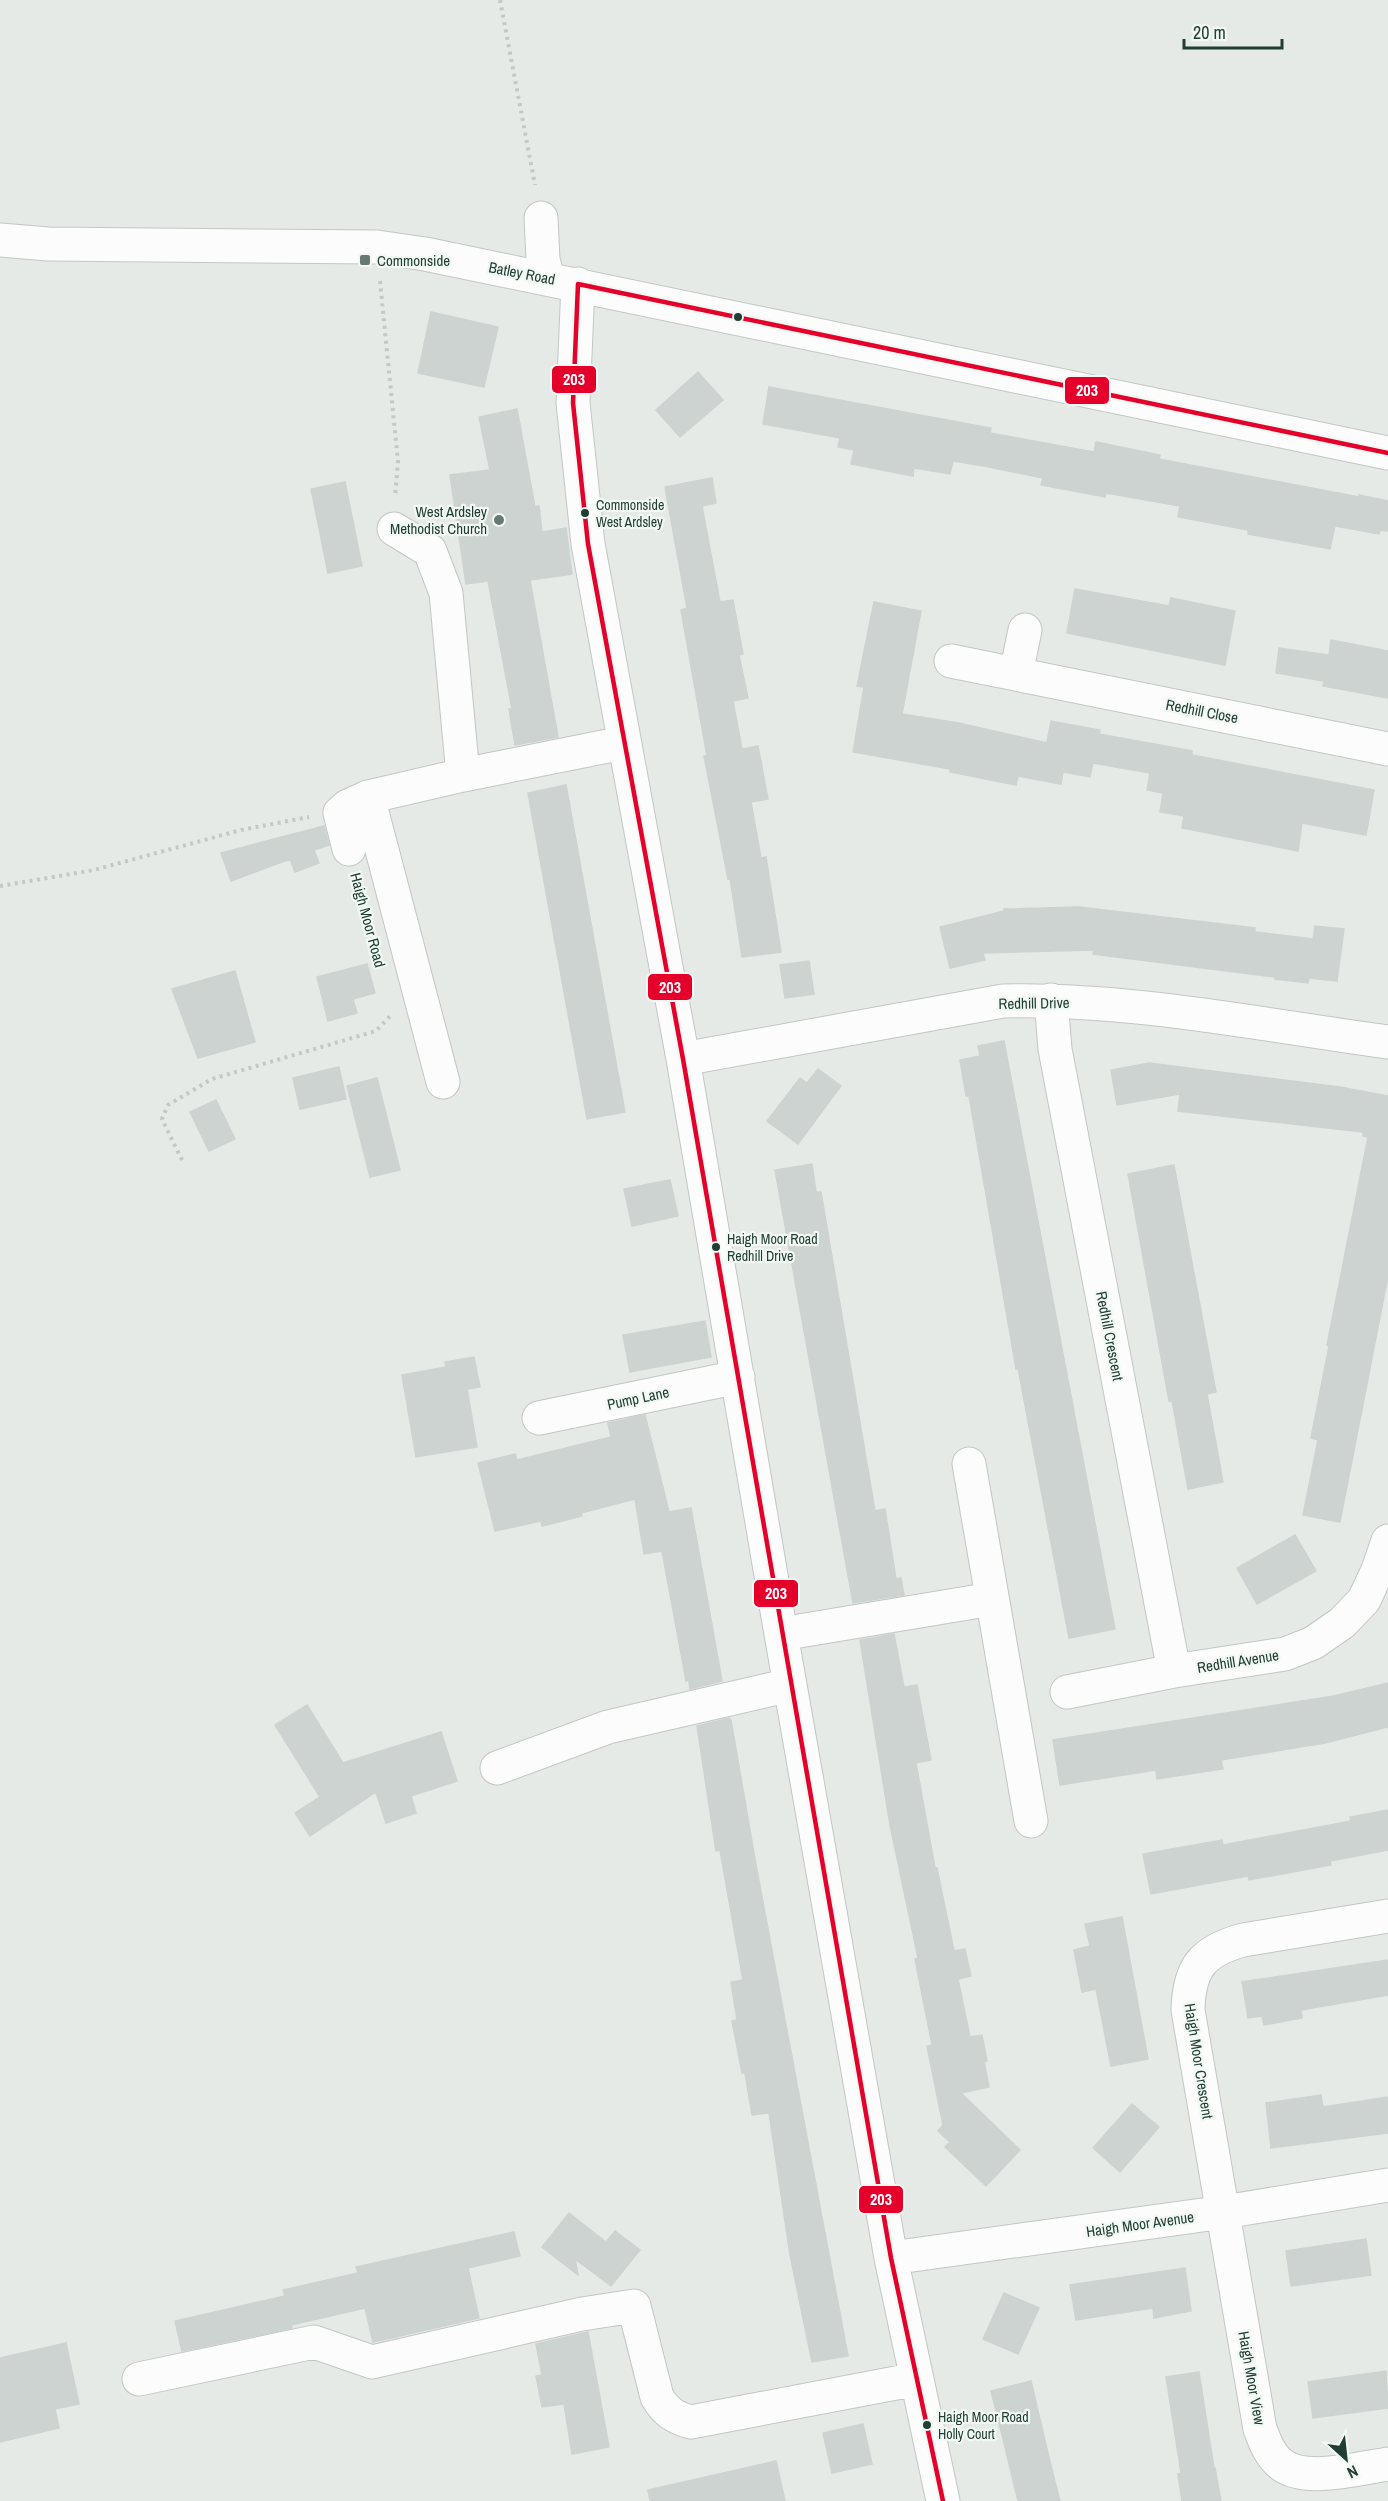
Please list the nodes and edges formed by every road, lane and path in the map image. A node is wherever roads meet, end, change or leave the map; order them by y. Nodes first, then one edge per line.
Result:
1 (500, 0) edge
2 (541, 218) joint
3 (0, 240) edge
4 (377, 247) junction
5 (563, 281) junction
6 (1388, 453) edge
7 (394, 529) joint
8 (1025, 630) dead end
9 (951, 661) dead end
10 (1016, 674) junction
11 (623, 743) junction
12 (1388, 749) edge
13 (463, 775) junction
14 (354, 805) junction
15 (349, 849) dead end
16 (0, 886) edge
17 (1051, 1000) junction
18 (393, 1013) dead end
19 (1388, 1042) edge
20 (682, 1059) junction
21 (443, 1082) dead end
22 (182, 1160) dead end
23 (738, 1377) junction
24 (538, 1418) dead end
25 (969, 1464) dead end
26 (1388, 1541) edge
27 (992, 1599) junction
28 (781, 1634) junction
29 (1174, 1671) junction
30 (790, 1685) junction
31 (1067, 1692) dead end
32 (497, 1768) dead end
33 (1031, 1821) dead end
34 (1388, 1916) edge
35 (1388, 2186) edge
36 (1224, 2212) junction
37 (891, 2258) junction
38 (139, 2379) dead end
39 (917, 2379) junction
40 (1388, 2464) edge
41 (941, 2501) edge

1 - 2 path
2 - 5 street
3 - 4 street, Batley Road
4 - 5 street, Batley Road
4 - 7 path
5 - 6 street, Batley Road
5 - 11 street
7 - 13 street
8 - 10 street
9 - 10 street, Redhill Close
10 - 12 street, Redhill Close
11 - 13 street
11 - 20 street
13 - 14 street
14 - 15 street
14 - 16 path
14 - 21 street
17 - 19 street, Redhill Drive
17 - 20 street, Redhill Drive
17 - 29 street, Redhill Crescent
18 - 22 path
20 - 23 street
23 - 24 street, Pump Lane
23 - 28 street
25 - 27 street
26 - 29 street, Redhill Avenue
27 - 28 street
27 - 33 street
28 - 30 street
29 - 31 street, Redhill Avenue
30 - 32 street
30 - 37 street
34 - 36 street, Haigh Moor Crescent
35 - 36 street, Haigh Moor Avenue
36 - 37 street, Haigh Moor Avenue
36 - 40 street, Haigh Moor View
37 - 39 street
38 - 39 street
39 - 41 street

